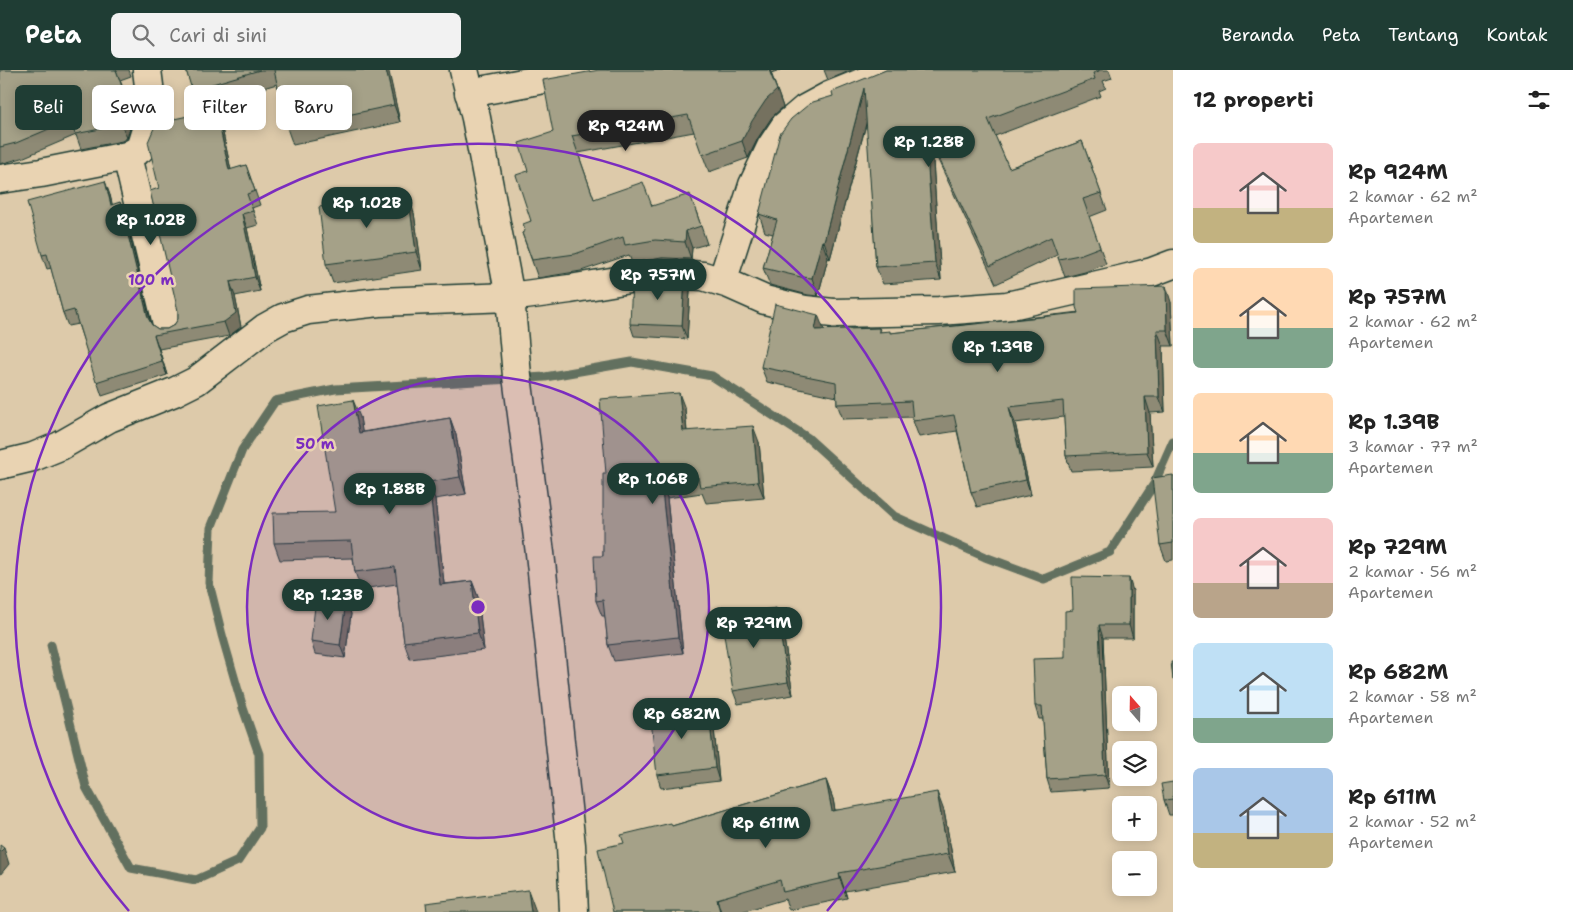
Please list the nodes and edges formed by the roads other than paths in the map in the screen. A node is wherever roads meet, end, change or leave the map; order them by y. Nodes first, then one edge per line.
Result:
1 (147, 70) edge
2 (593, 70) edge
3 (893, 70) edge
4 (467, 81) edge
5 (127, 156) junction
6 (0, 180) edge
7 (1173, 264) edge
8 (722, 282) junction
9 (510, 297) junction
10 (168, 328) edge
11 (0, 466) edge
12 (574, 912) edge

1 - 5 street
2 - 4 street
3 - 8 street
4 - 9 street
5 - 6 street
5 - 10 street
7 - 8 street
8 - 9 street
9 - 11 street
9 - 12 street

